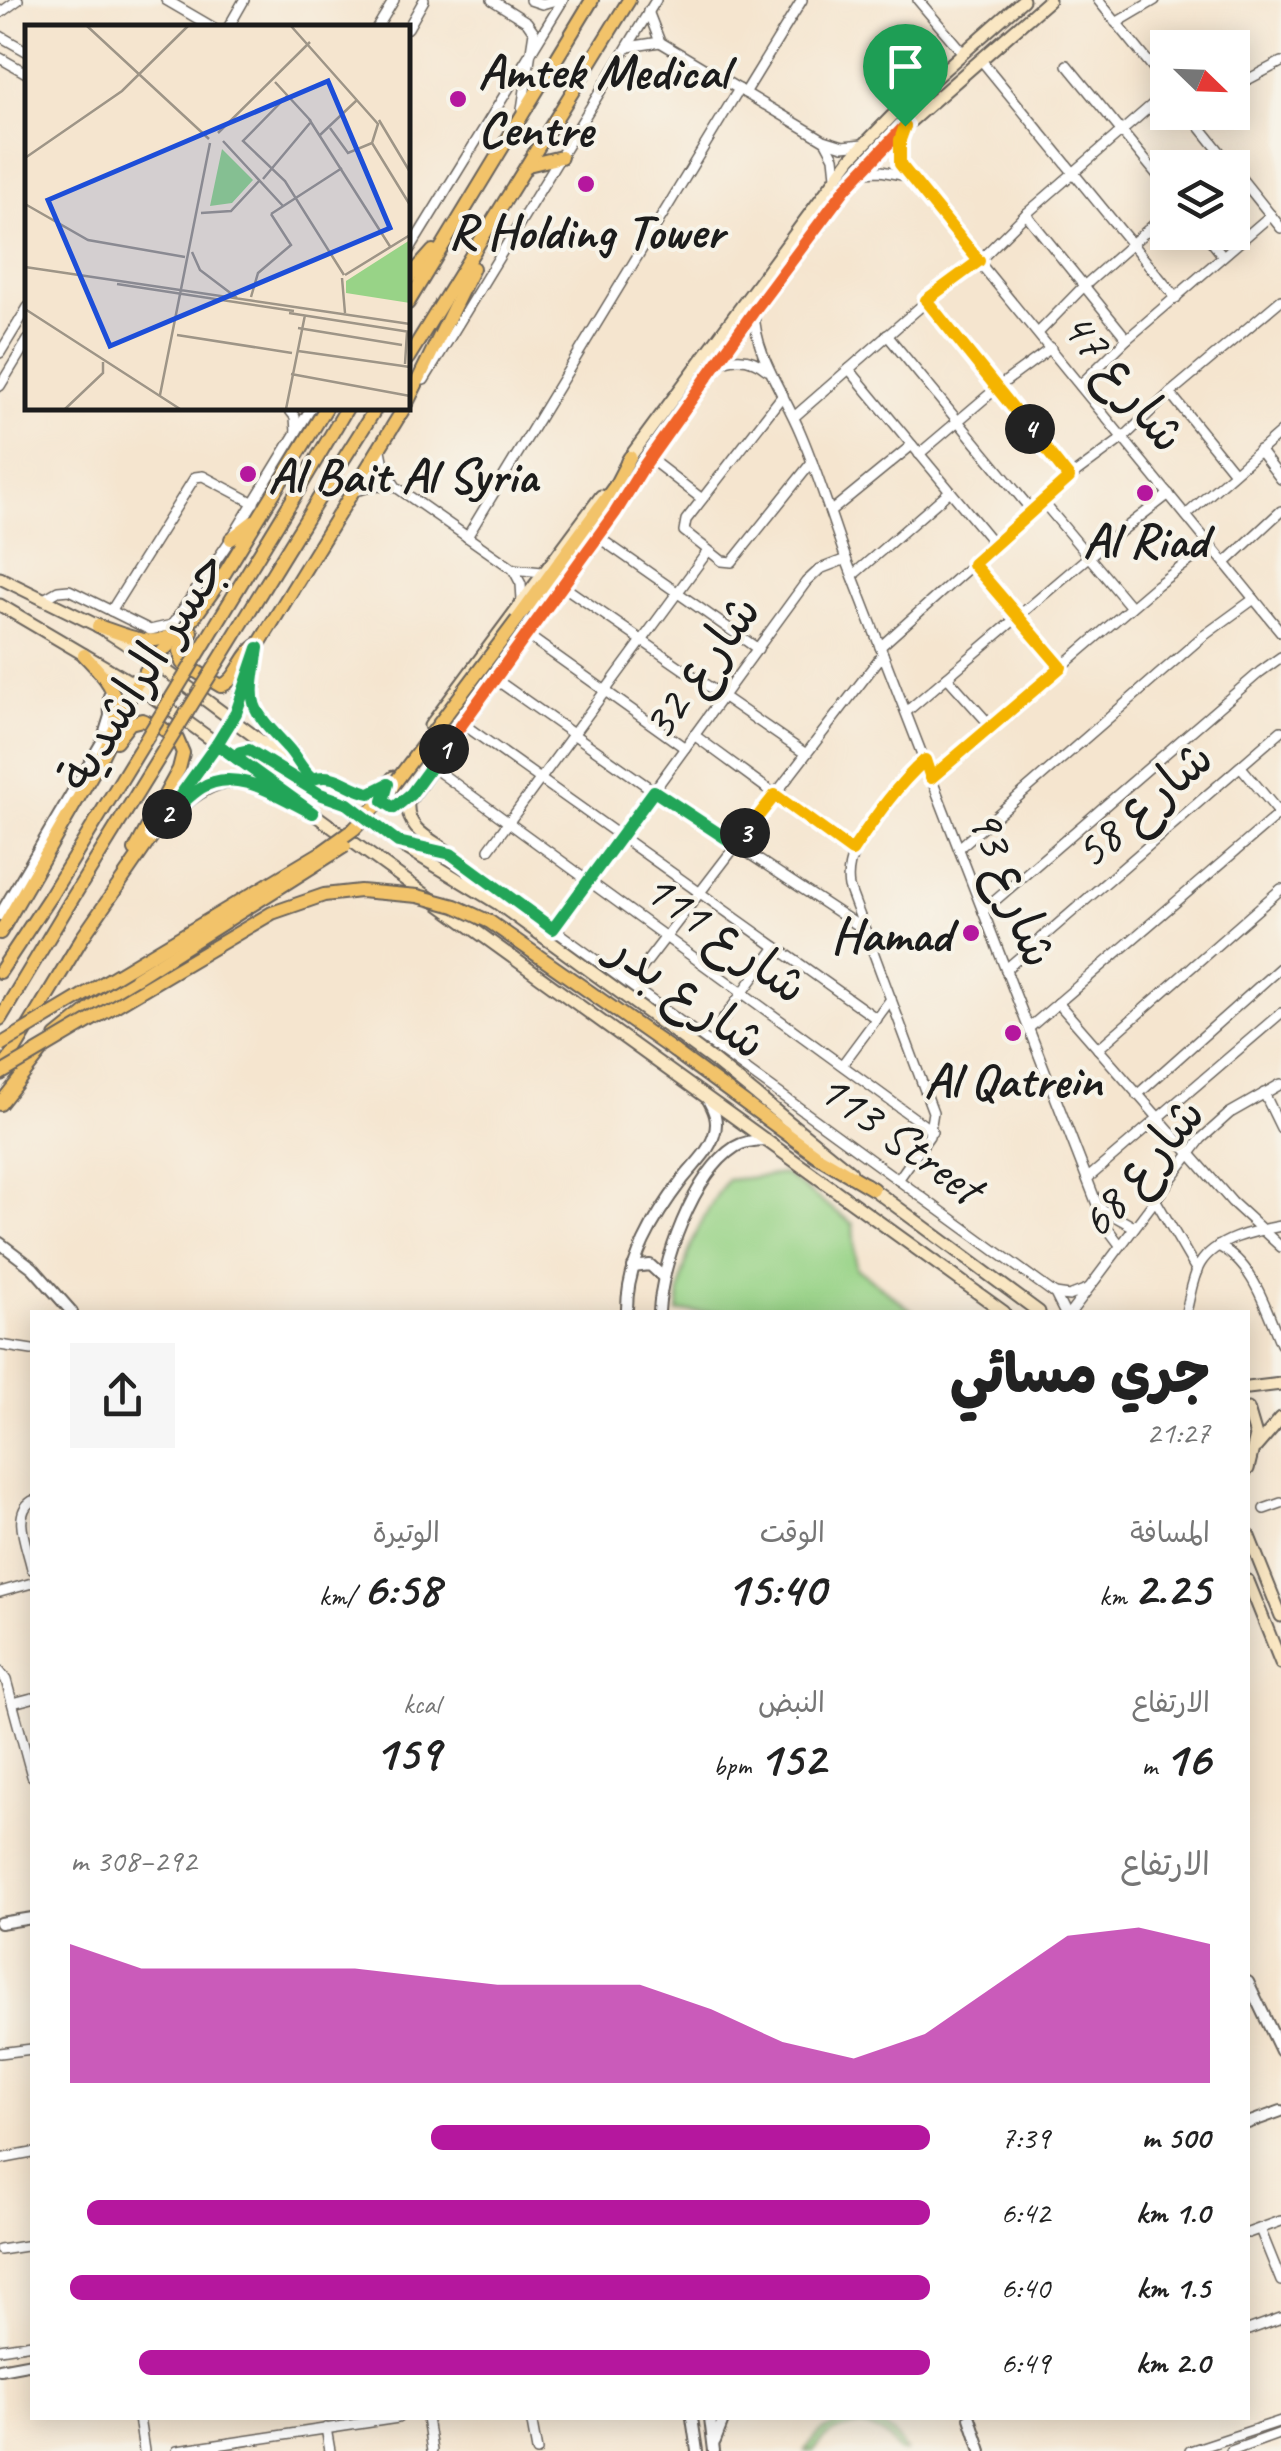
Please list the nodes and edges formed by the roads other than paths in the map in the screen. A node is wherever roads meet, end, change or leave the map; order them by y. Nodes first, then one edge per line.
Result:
1 (18, 0) edge
2 (166, 0) edge
3 (244, 0) edge
4 (394, 0) edge
5 (424, 0) edge
6 (492, 0) edge
7 (530, 0) edge
8 (560, 0) edge
9 (592, 0) edge
10 (629, 0) edge
11 (656, 0) edge
12 (802, 0) edge
13 (918, 0) edge
14 (1023, 0) edge
15 (1049, 0) edge
16 (1098, 0) edge
17 (1156, 0) edge
18 (648, 11) junction
19 (0, 13) edge
20 (1116, 23) junction
21 (209, 25) edge
22 (230, 25) edge
23 (379, 25) edge
24 (410, 25) edge
25 (0, 36) edge
26 (660, 42) junction
27 (626, 48) junction
28 (25, 50) edge
29 (532, 52) junction
30 (963, 52) junction
31 (0, 58) edge
32 (981, 60) junction
33 (1281, 62) edge
34 (1067, 65) dead end
35 (1150, 66) edge
36 (25, 72) edge
37 (1250, 78) edge
38 (742, 91) junction
39 (1150, 105) edge
40 (522, 114) junction
41 (905, 126) junction
42 (1202, 130) edge
43 (1121, 131) junction
44 (824, 140) junction
45 (863, 144) junction
46 (1218, 150) edge
47 (562, 157) junction
48 (528, 165) junction
49 (1150, 166) edge
50 (859, 172) junction
51 (1074, 172) junction
52 (836, 176) junction
53 (910, 176) junction
54 (1250, 190) edge
55 (507, 200) junction
56 (1026, 214) junction
57 (1271, 216) junction
58 (1150, 228) edge
59 (1281, 228) edge
60 (443, 243) junction
61 (1132, 244) junction
62 (410, 249) edge
63 (1218, 250) edge
64 (1223, 256) junction
65 (979, 261) junction
66 (410, 277) edge
67 (1084, 286) junction
68 (1176, 298) junction
69 (926, 300) junction
70 (1281, 300) edge
71 (410, 301) edge
72 (754, 311) junction
73 (25, 312) edge
74 (1038, 333) junction
75 (888, 335) junction
76 (1127, 340) junction
77 (25, 345) edge
78 (1050, 348) junction
79 (0, 352) edge
80 (410, 355) edge
81 (715, 364) junction
82 (848, 369) junction
83 (770, 372) junction
84 (1080, 385) junction
85 (0, 386) edge
86 (998, 388) junction
87 (1170, 393) junction
88 (782, 395) junction
89 (410, 396) edge
90 (410, 398) edge
91 (290, 410) edge
92 (311, 410) edge
93 (325, 410) edge
94 (346, 410) edge
95 (375, 410) edge
96 (403, 410) edge
97 (794, 416) junction
98 (958, 421) junction
99 (1281, 432) edge
100 (295, 434) junction
101 (1124, 438) junction
102 (912, 445) junction
103 (286, 450) junction
104 (381, 450) junction
105 (1259, 450) junction
106 (920, 454) junction
107 (630, 457) junction
108 (646, 462) junction
109 (812, 462) junction
110 (287, 472) junction
111 (1233, 472) junction
112 (1069, 478) junction
113 (1281, 479) edge
114 (396, 488) junction
115 (950, 491) junction
116 (355, 492) junction
117 (1169, 494) junction
118 (702, 498) junction
119 (1043, 502) junction
120 (257, 510) junction
121 (830, 512) junction
122 (1032, 512) junction
123 (1186, 515) junction
124 (1278, 518) edge
125 (467, 537) junction
126 (598, 537) junction
127 (231, 539) joint
128 (995, 545) junction
129 (1211, 545) junction
130 (708, 551) junction
131 (1088, 557) junction
132 (846, 558) junction
133 (1225, 563) junction
134 (973, 564) junction
135 (513, 569) junction
136 (228, 570) junction
137 (542, 572) junction
138 (852, 574) junction
139 (0, 578) edge
140 (218, 584) junction
141 (563, 586) junction
142 (678, 593) junction
143 (44, 599) junction
144 (1254, 599) junction
145 (522, 600) junction
146 (0, 604) edge
147 (1130, 608) junction
148 (111, 611) junction
149 (1018, 617) junction
150 (98, 626) junction
151 (523, 626) junction
152 (1281, 632) edge
153 (284, 634) dead end
154 (642, 641) junction
155 (261, 642) junction
156 (758, 648) junction
157 (882, 650) junction
158 (84, 655) junction
159 (1281, 657) edge
160 (153, 661) junction
161 (1061, 667) junction
162 (947, 677) junction
163 (107, 680) junction
164 (494, 680) junction
165 (136, 686) junction
166 (606, 690) junction
167 (723, 696) junction
168 (906, 712) junction
169 (233, 719) junction
170 (462, 724) junction
171 (991, 726) junction
172 (114, 729) junction
173 (1281, 730) edge
174 (573, 734) junction
175 (694, 736) junction
176 (217, 744) junction
177 (685, 748) junction
178 (806, 754) junction
179 (925, 760) junction
180 (240, 761) junction
181 (98, 764) junction
182 (432, 766) junction
183 (1240, 767) junction
184 (307, 774) junction
185 (931, 778) junction
186 (540, 779) junction
187 (388, 784) junction
188 (654, 791) junction
189 (411, 794) junction
190 (775, 795) junction
191 (348, 804) junction
192 (313, 813) junction
193 (1281, 814) edge
194 (508, 822) junction
195 (154, 832) junction
196 (620, 836) junction
197 (398, 842) junction
198 (736, 845) junction
199 (489, 848) dead end
200 (959, 848) junction
201 (852, 851) junction
202 (456, 858) junction
203 (134, 862) junction
204 (588, 882) junction
205 (1281, 889) edge
206 (480, 892) junction
207 (700, 892) junction
208 (983, 910) junction
209 (0, 914) edge
210 (553, 929) junction
211 (865, 930) junction
212 (0, 934) edge
213 (665, 938) junction
214 (776, 947) junction
215 (1281, 967) edge
216 (642, 968) dead end
217 (1006, 968) junction
218 (0, 972) edge
219 (742, 994) junction
220 (892, 999) junction
221 (1058, 1004) junction
222 (1281, 1013) edge
223 (0, 1019) edge
224 (876, 1019) junction
225 (722, 1021) dead end
226 (1029, 1028) junction
227 (0, 1045) edge
228 (1098, 1050) junction
229 (842, 1065) junction
230 (0, 1074) edge
231 (1281, 1084) edge
232 (1264, 1092) junction
233 (1137, 1094) junction
234 (707, 1098) junction
235 (0, 1104) edge
236 (1158, 1119) junction
237 (1281, 1128) edge
238 (932, 1130) junction
239 (765, 1140) junction
240 (1189, 1154) junction
241 (1088, 1178) junction
242 (898, 1180) junction
243 (872, 1189) junction
244 (1154, 1199) junction
245 (1100, 1208) junction
246 (1134, 1226) junction
247 (1281, 1226) edge
248 (1264, 1229) junction
249 (0, 1243) edge
250 (1120, 1245) junction
251 (1218, 1246) junction
252 (1281, 1247) edge
253 (633, 1268) junction
254 (1197, 1271) junction
255 (664, 1277) junction
256 (1089, 1287) junction
257 (1054, 1294) junction
258 (70, 1310) edge
259 (626, 1310) edge
260 (659, 1310) edge
261 (1001, 1310) edge
262 (1036, 1310) edge
263 (1066, 1310) edge
264 (1070, 1310) edge
265 (1187, 1310) edge
266 (1281, 1344) edge
267 (0, 1346) edge
268 (30, 1350) edge
269 (1281, 1384) edge
270 (1250, 1388) edge
271 (1250, 1415) edge
272 (1281, 1418) edge
273 (1256, 1447) junction
274 (1250, 1464) edge
275 (30, 1502) edge
276 (1281, 1503) edge
277 (1264, 1509) dead end
278 (1250, 1539) edge
279 (30, 1560) edge
280 (30, 1584) edge
281 (1250, 1586) edge
282 (0, 1592) edge
283 (1281, 1616) edge
284 (1281, 1664) edge
285 (0, 1672) edge
286 (30, 1698) edge
287 (12, 1703) junction
288 (30, 1769) edge
289 (30, 1918) edge
290 (0, 1923) edge
291 (1250, 1986) edge
292 (30, 2049) edge
293 (1281, 2051) edge
294 (0, 2054) edge
295 (1281, 2111) edge
296 (1250, 2122) edge
297 (30, 2153) edge
298 (0, 2159) edge
299 (1281, 2221) edge
300 (1260, 2229) junction
301 (1250, 2232) edge
302 (30, 2245) edge
303 (0, 2250) edge
304 (1281, 2281) edge
305 (1281, 2318) edge
306 (1250, 2329) edge
307 (30, 2344) edge
308 (0, 2349) edge
309 (30, 2363) edge
310 (0, 2369) edge
311 (139, 2420) edge
312 (384, 2420) edge
313 (427, 2420) edge
314 (531, 2420) edge
315 (692, 2420) edge
316 (710, 2420) edge
317 (723, 2420) edge
318 (970, 2420) edge
319 (1281, 2420) edge
320 (326, 2428) junction
321 (1281, 2433) edge
322 (714, 2449) edge
323 (144, 2451) edge
324 (177, 2451) edge
325 (330, 2451) edge
326 (432, 2451) edge
327 (537, 2451) edge
328 (697, 2451) edge
329 (981, 2451) edge
330 (1190, 2451) edge
331 (1231, 2451) edge

1 - 19 street
2 - 21 street
3 - 22 street
4 - 23 street
5 - 24 street
6 - 29 street
7 - 8 street
8 - 29 street
9 - 40 main road
10 - 48 main road
11 - 18 street
12 - 38 street
13 - 30 street
14 - 30 main road
15 - 32 main road
16 - 20 street
17 - 20 street
18 - 26 street
18 - 27 street
20 - 35 street
25 - 28 street
26 - 27 street
26 - 38 street
27 - 47 street
29 - 40 street
29 - 62 street
30 - 45 main road
31 - 36 street
32 - 41 main road
32 - 51 street
33 - 37 street
34 - 43 street
38 - 44 street
38 - 125 street
39 - 43 street
40 - 60 main road
41 - 50 main road
41 - 53 street
42 - 46 street
43 - 49 street
43 - 51 street
44 - 45 street
44 - 52 street
45 - 52 main road
47 - 48 main road
47 - 90 street
48 - 55 main road
50 - 53 street
50 - 72 main road
51 - 56 street
51 - 61 street
52 - 107 main road
53 - 65 street, شارع 47
54 - 57 street
55 - 80 main road
55 - 89 main road
56 - 65 street
56 - 67 street
57 - 59 street
57 - 64 street
58 - 61 street
60 - 66 main road
60 - 71 main road
61 - 67 street
61 - 68 street
63 - 64 street
64 - 68 street
65 - 69 street
65 - 74 street, شارع 47
67 - 74 street
67 - 76 street
68 - 76 street
69 - 75 street
69 - 86 street
70 - 87 street
72 - 81 main road
72 - 83 street, شارع 93
73 - 79 street
74 - 78 street, شارع 47
75 - 82 street
75 - 98 street
76 - 84 street
77 - 85 street
78 - 84 street, شارع 47
78 - 86 street
81 - 83 street
81 - 108 main road
82 - 97 street
82 - 102 street
83 - 88 street, شارع 93
84 - 101 street, شارع 47
86 - 98 street
86 - 112 street
87 - 101 street
87 - 111 street
88 - 97 street, شارع 93
88 - 118 street
91 - 100 street
92 - 100 street
93 - 110 main road
94 - 218 main road, جسر الراشدية, bridge
95 - 223 main road, جسر الراشدية, bridge
96 - 104 main road
97 - 109 street, شارع 93
98 - 106 street
98 - 122 street
99 - 105 street
100 - 103 street
101 - 112 street
101 - 117 street, شارع 47
102 - 106 street
102 - 121 street
103 - 110 main road
103 - 120 street
104 - 114 street
104 - 116 main road
105 - 111 street
105 - 113 street
106 - 115 street
107 - 137 main road
107 - 151 main road
108 - 118 street
108 - 126 main road
108 - 151 main road
109 - 121 street, شارع 93
109 - 130 street
110 - 120 main road
111 - 123 street
112 - 119 street
114 - 116 street
114 - 125 street
115 - 128 street
115 - 138 street
116 - 155 main road
117 - 123 street, شارع 47
117 - 131 street
118 - 130 street
119 - 122 street
119 - 131 street
120 - 127 main road
120 - 136 main road
120 - 148 street
121 - 132 street, شارع 93
122 - 128 street
123 - 129 street, شارع 47
124 - 133 street
125 - 135 street
126 - 141 main road
126 - 142 street
127 - 148 street
128 - 134 street
129 - 133 street, شارع 47
129 - 147 street
130 - 142 street
131 - 147 street
131 - 149 street
132 - 138 street, شارع 93
132 - 156 street, شارع 32
133 - 144 street, شارع 47
134 - 149 street
134 - 157 street
135 - 137 street
135 - 145 street
136 - 140 main road
136 - 155 main road
137 - 145 main road
138 - 157 street, شارع 93
139 - 143 main road, شارع بدر
140 - 150 main road
140 - 160 main road
141 - 151 main road
141 - 154 street
142 - 154 street
142 - 156 street
143 - 148 street
143 - 150 main road, شارع بدر
144 - 152 street, شارع 47
144 - 200 street
145 - 187 main road
146 - 158 main road, شارع بدر
147 - 161 street
149 - 161 street
149 - 162 street
150 - 160 main road, شارع بدر
151 - 164 main road
151 - 166 street
151 - 227 main road, bridge
151 - 235 main road, bridge
153 - 155 main road
154 - 166 street
154 - 167 street
155 - 169 main road
155 - 184 main road
156 - 167 street, شارع 32
157 - 168 street, شارع 93
157 - 178 street
158 - 163 main road
158 - 165 main road, شارع بدر
159 - 208 street
160 - 165 main road
160 - 169 main road, شارع بدر
161 - 171 street
162 - 168 street
162 - 171 street
163 - 172 main road
163 - 209 street
164 - 170 main road
164 - 174 street
165 - 172 main road
165 - 176 main road, شارع بدر
166 - 174 street
166 - 177 street
167 - 175 street, شارع 32
167 - 178 street
168 - 179 street, شارع 93
169 - 176 main road
169 - 184 main road, شارع بدر
170 - 182 main road
170 - 186 street
171 - 185 street
172 - 181 main road
173 - 183 street, شارع 58
174 - 186 street
174 - 188 street
175 - 177 street, شارع 32
175 - 190 street
176 - 180 main road, شارع بدر
176 - 195 main road
177 - 188 street, شارع 32
178 - 190 street
179 - 185 street, شارع 93
179 - 201 street
180 - 191 main road
180 - 192 main road, شارع بدر
181 - 203 main road
181 - 212 main road
182 - 189 main road
182 - 194 street, شارع 111
183 - 193 street
183 - 217 street, شارع 58
184 - 187 main road
184 - 191 main road, شارع بدر
185 - 200 street, شارع 93
186 - 194 street
186 - 196 street
187 - 189 main road
188 - 196 street, شارع 32
188 - 198 street
189 - 202 main road
190 - 198 street
190 - 201 street
191 - 197 main road, شارع بدر
192 - 195 main road
192 - 234 main road, شارع بدر
193 - 221 street
194 - 199 street
194 - 204 street, شارع 111
195 - 203 main road
196 - 204 street, شارع 32
196 - 207 street
197 - 202 main road
197 - 206 main road, شارع بدر
198 - 207 street
198 - 211 street
200 - 208 street, شارع 93
201 - 211 street
202 - 206 main road
202 - 210 street, 113 Street
203 - 230 main road
204 - 210 street, شارع 32
204 - 213 street, شارع 111
205 - 228 street
206 - 243 main road, شارع بدر
207 - 213 street
207 - 214 street
208 - 217 street, شارع 93
210 - 242 street, 113 Street
211 - 220 street
213 - 216 street
213 - 219 street, شارع 111
214 - 219 street
214 - 224 street
215 - 233 street
217 - 226 street, شارع 93
219 - 225 street
219 - 229 street, شارع 111
220 - 224 street
220 - 238 street
221 - 226 street
221 - 228 street
222 - 236 street
224 - 229 street
226 - 241 street, شارع 93
228 - 233 street
229 - 238 street, شارع 111
230 - 243 main road, شارع بدر, bridge
231 - 232 street, شارع 68
232 - 237 street
232 - 240 street, شارع 68
233 - 236 street
234 - 239 main road, شارع بدر
234 - 253 street
236 - 240 street
236 - 241 street
238 - 242 street
239 - 255 street
239 - 261 main road, شارع بدر
240 - 244 street, شارع 68
240 - 248 street
241 - 245 street, شارع 93
242 - 257 street, 113 Street
243 - 262 main road, شارع بدر
244 - 246 street, شارع 68
244 - 254 street
245 - 246 street
245 - 250 street, شارع 93
246 - 250 street, شارع 68
247 - 248 street
248 - 251 street
248 - 252 street
249 - 258 street
250 - 256 street, شارع 68
251 - 254 street
251 - 266 street
253 - 255 street
253 - 259 street
254 - 265 street
255 - 260 street
256 - 257 street
256 - 264 street, شارع 68
257 - 263 street, 113 Street
267 - 268 street
269 - 270 main road
271 - 273 main road
272 - 273 main road
273 - 274 main road
275 - 279 street
276 - 277 street
278 - 283 main road
280 - 282 street
281 - 284 main road
285 - 287 street
286 - 287 street
287 - 288 street
289 - 290 street
291 - 293 street
292 - 294 street
295 - 296 street
297 - 298 street
299 - 300 street
300 - 301 street
300 - 304 street
302 - 303 street
305 - 306 street
307 - 308 street
309 - 310 street
311 - 323 street
312 - 320 street
313 - 326 street
314 - 327 street
315 - 328 street
316 - 322 street
317 - 322 street
318 - 329 street
319 - 330 street
320 - 324 street
320 - 325 street
321 - 331 street

